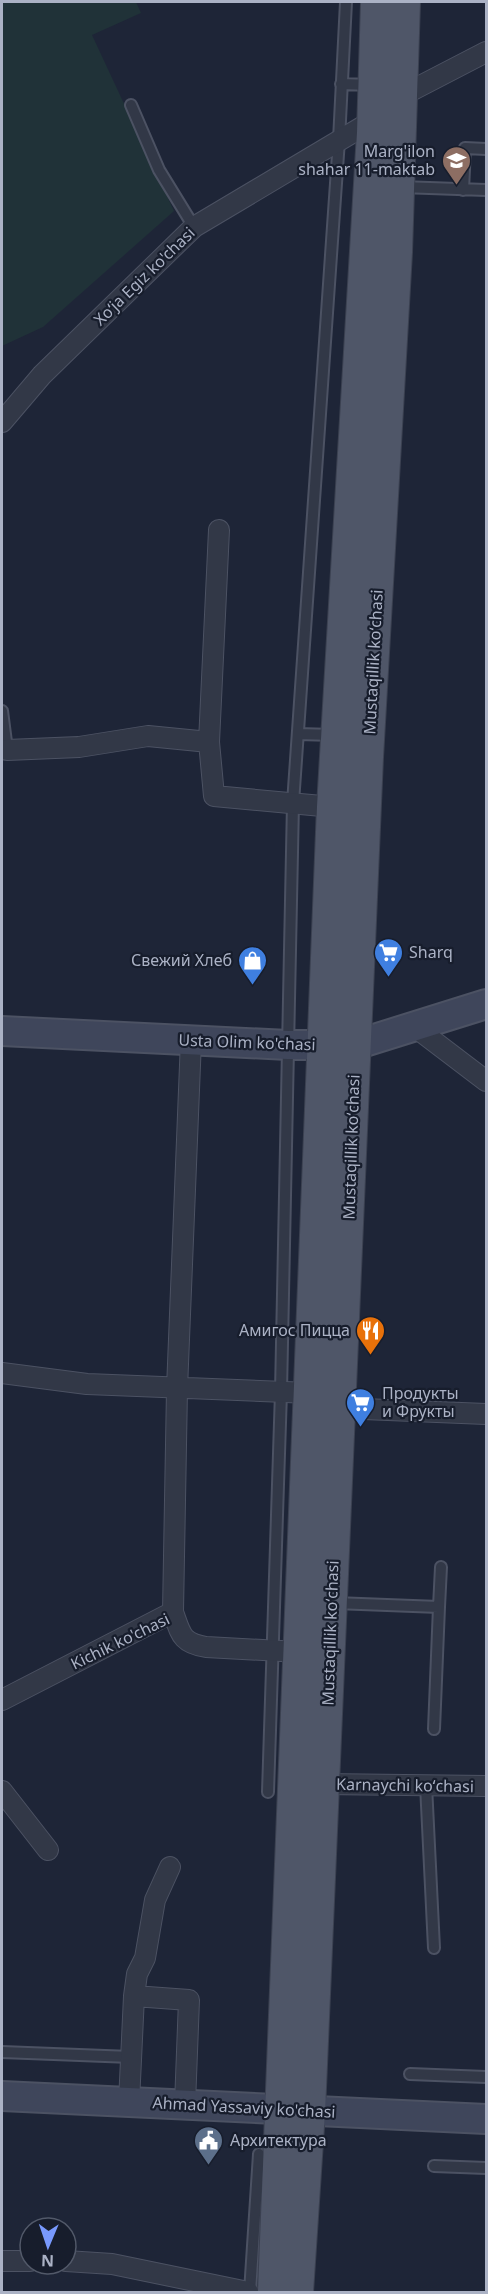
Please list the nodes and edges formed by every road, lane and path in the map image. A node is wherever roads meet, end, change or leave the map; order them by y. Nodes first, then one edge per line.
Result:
1 (346, 2) edge
2 (377, 2) edge
3 (404, 2) edge
4 (486, 52) edge
5 (341, 84) junction
6 (387, 90) junction
7 (131, 105) dead end
8 (382, 129) junction
9 (339, 141) junction
10 (486, 148) edge
11 (398, 187) junction
12 (463, 190) junction
13 (486, 190) edge
14 (194, 227) junction
15 (2, 422) edge
16 (219, 530) dead end
17 (2, 711) edge
18 (297, 734) junction
19 (337, 736) junction
20 (210, 742) junction
21 (4, 750) edge
22 (293, 803) junction
23 (333, 807) junction
24 (486, 1004) edge
25 (416, 1027) junction
26 (2, 1031) edge
27 (191, 1040) junction
28 (288, 1045) junction
29 (324, 1046) junction
30 (355, 1046) junction
31 (486, 1081) edge
32 (2, 1373) edge
33 (177, 1389) junction
34 (296, 1392) junction
35 (339, 1408) junction
36 (486, 1414) edge
37 (441, 1567) dead end
38 (332, 1603) junction
39 (439, 1607) junction
40 (173, 1612) junction
41 (286, 1651) junction
42 (3, 1695) edge
43 (434, 1729) dead end
44 (323, 1784) junction
45 (426, 1785) junction
46 (486, 1786) edge
47 (2, 1791) edge
48 (268, 1792) dead end
49 (48, 1850) dead end
50 (170, 1867) dead end
51 (434, 1948) dead end
52 (134, 1996) junction
53 (2, 2052) edge
54 (131, 2057) junction
55 (410, 2073) dead end
56 (486, 2077) edge
57 (2, 2096) edge
58 (129, 2102) junction
59 (185, 2104) junction
60 (295, 2110) junction
61 (486, 2119) edge
62 (259, 2154) dead end
63 (434, 2166) dead end
64 (486, 2168) edge
65 (2, 2261) edge
66 (18, 2261) edge
67 (78, 2262) edge
68 (249, 2292) edge
69 (274, 2292) edge
70 (297, 2292) edge

1 - 5 lane
2 - 6 main road, Mustaqillik koʻchasi
3 - 6 main road, Mustaqillik koʻchasi
4 - 6 street
5 - 6 lane
5 - 9 lane
6 - 8 main road, Mustaqillik koʻchasi
7 - 14 lane
8 - 9 street, Xoʻja Egiz ko'chasi
8 - 11 main road, Mustaqillik koʻchasi
8 - 19 main road, Mustaqillik koʻchasi
9 - 14 street, Xoʻja Egiz ko'chasi
9 - 18 lane
10 - 12 lane
11 - 12 lane
11 - 30 main road, Mustaqillik koʻchasi
12 - 13 lane
14 - 15 street, Xoʻja Egiz ko'chasi
16 - 20 street
17 - 21 lane
18 - 19 lane
18 - 22 lane
19 - 23 main road, Mustaqillik koʻchasi
20 - 21 street
20 - 22 street
22 - 23 street
22 - 28 lane
23 - 29 main road, Mustaqillik koʻchasi
24 - 25 street, Usta Olim ko'chasi
25 - 30 street, Usta Olim ko'chasi
25 - 31 street
26 - 27 street, Usta Olim ko'chasi
27 - 28 street, Usta Olim ko'chasi
27 - 33 street
28 - 29 street, Usta Olim ko'chasi
28 - 34 lane
29 - 30 street, Usta Olim ko'chasi
29 - 34 main road, Mustaqillik koʻchasi
30 - 35 main road, Mustaqillik koʻchasi
32 - 33 street
33 - 34 street
33 - 40 street
34 - 41 main road, Mustaqillik koʻchasi
35 - 36 street
35 - 38 main road, Mustaqillik koʻchasi
37 - 39 lane
38 - 39 lane
38 - 44 main road, Mustaqillik koʻchasi
39 - 43 lane
40 - 41 street, Kichik ko'chasi
40 - 42 street, Kichik ko'chasi
41 - 48 lane
41 - 60 main road, Mustaqillik koʻchasi
44 - 45 street, Karnaychi koʻchasi
44 - 60 main road, Mustaqillik koʻchasi
45 - 46 street, Karnaychi koʻchasi
45 - 51 lane
47 - 49 street
50 - 52 street
52 - 54 street
52 - 59 street
53 - 54 lane
54 - 58 street
55 - 56 lane
57 - 58 street, Ahmad Yassaviy ko'chasi
58 - 59 street, Ahmad Yassaviy ko'chasi
59 - 60 street, Ahmad Yassaviy ko'chasi
60 - 61 street, Ahmad Yassaviy ko'chasi
60 - 69 main road, Mustaqillik koʻchasi
60 - 70 main road, Mustaqillik koʻchasi
62 - 68 lane
63 - 64 lane
65 - 66 street
67 - 68 street

